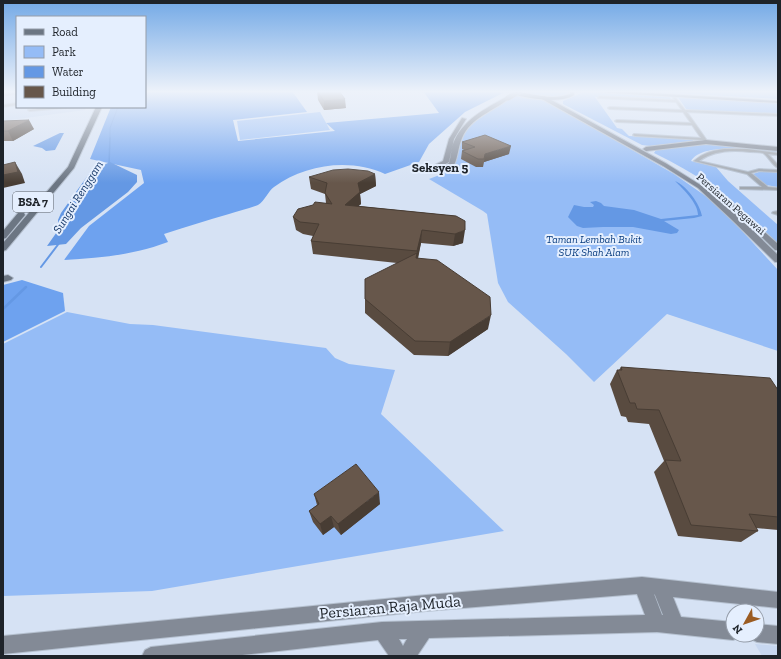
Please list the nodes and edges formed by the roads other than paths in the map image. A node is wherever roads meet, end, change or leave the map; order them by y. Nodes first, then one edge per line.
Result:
1 (86, 122) edge
2 (92, 122) edge
3 (470, 122) edge
4 (587, 122) edge
5 (595, 122) edge
6 (636, 122) edge
7 (694, 124) joint
8 (635, 135) dead end
9 (705, 140) junction
10 (646, 149) junction
11 (778, 149) edge
12 (765, 153) junction
13 (778, 154) edge
14 (68, 157) dead end
15 (778, 167) edge
16 (437, 168) dead end
17 (62, 169) dead end
18 (778, 171) edge
19 (748, 173) junction
20 (742, 188) dead end
21 (766, 189) junction
22 (778, 189) edge
23 (3, 236) edge
24 (3, 248) edge
25 (778, 248) edge
26 (778, 260) edge
27 (642, 585) junction
28 (660, 586) junction
29 (778, 600) edge
30 (657, 623) junction
31 (676, 625) junction
32 (425, 630) junction
33 (725, 630) edge
34 (382, 631) junction
35 (765, 633) edge
36 (778, 634) edge
37 (3, 645) edge
38 (151, 656) edge
39 (399, 656) edge
40 (408, 656) edge

1 - 14 main road
2 - 24 main road, BSA 7
3 - 16 main road
4 - 26 main road, Persiaran Pegawai
5 - 10 main road, Persiaran Pegawai
6 - 7 street
7 - 9 street
8 - 9 street
9 - 10 main road
9 - 11 main road
10 - 25 main road, Persiaran Pegawai
12 - 13 street
12 - 15 street
12 - 19 street
17 - 23 main road, BSA 7
18 - 19 street
19 - 21 street
20 - 21 street
21 - 22 street
27 - 28 main road, Persiaran Raja Muda
27 - 30 main road
27 - 37 main road, Persiaran Raja Muda
28 - 29 main road, Persiaran Raja Muda
28 - 31 main road
30 - 31 main road, Persiaran Raja Muda
30 - 32 main road, Persiaran Raja Muda
31 - 33 main road, Persiaran Raja Muda
32 - 34 main road, Persiaran Raja Muda
32 - 40 main road
34 - 38 main road, Persiaran Raja Muda
34 - 39 main road
35 - 36 main road

